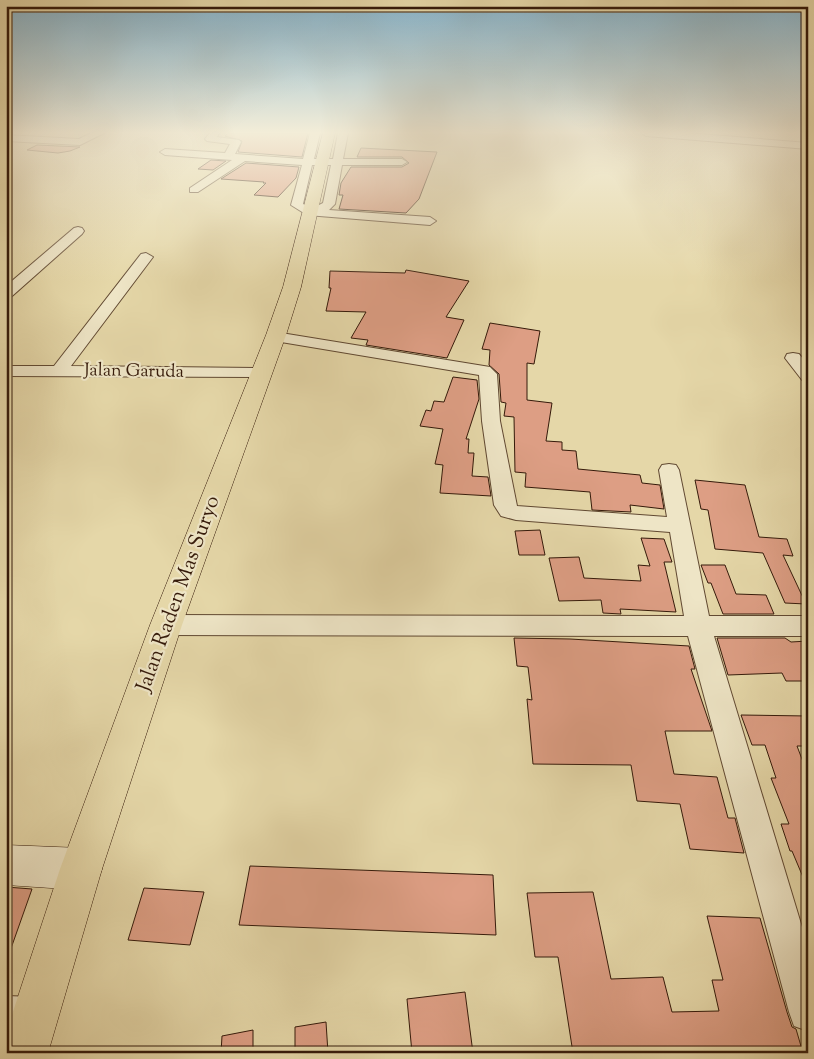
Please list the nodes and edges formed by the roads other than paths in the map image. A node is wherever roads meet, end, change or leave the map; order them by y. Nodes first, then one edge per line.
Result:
1 (205, 182) edge
2 (302, 182) edge
3 (317, 182) edge
4 (334, 182) edge
5 (194, 190) dead end
6 (311, 212) junction
7 (430, 221) dead end
8 (78, 231) dead end
9 (146, 257) dead end
10 (6, 294) edge
11 (276, 337) junction
12 (793, 358) dead end
13 (6, 370) edge
14 (59, 371) junction
15 (262, 373) junction
16 (808, 376) edge
17 (669, 470) dead end
18 (680, 525) junction
19 (166, 625) junction
20 (698, 625) junction
21 (808, 626) edge
22 (6, 865) edge
23 (81, 869) junction
24 (808, 1012) edge
25 (22, 1028) edge

1 - 5 street
2 - 6 street
3 - 6 main road, Jalan Raden Mas Suryo
4 - 6 street
6 - 7 street
6 - 11 main road, Jalan Raden Mas Suryo
8 - 10 street
9 - 14 street
11 - 15 main road, Jalan Raden Mas Suryo
11 - 18 street
12 - 16 street
13 - 14 street, Jalan Garuda
14 - 15 street, Jalan Garuda
15 - 19 main road, Jalan Raden Mas Suryo
17 - 18 street
18 - 20 street
19 - 20 street
19 - 23 main road, Jalan Raden Mas Suryo
20 - 21 street
20 - 24 street
22 - 23 street
23 - 25 main road, Jalan Raden Mas Suryo

